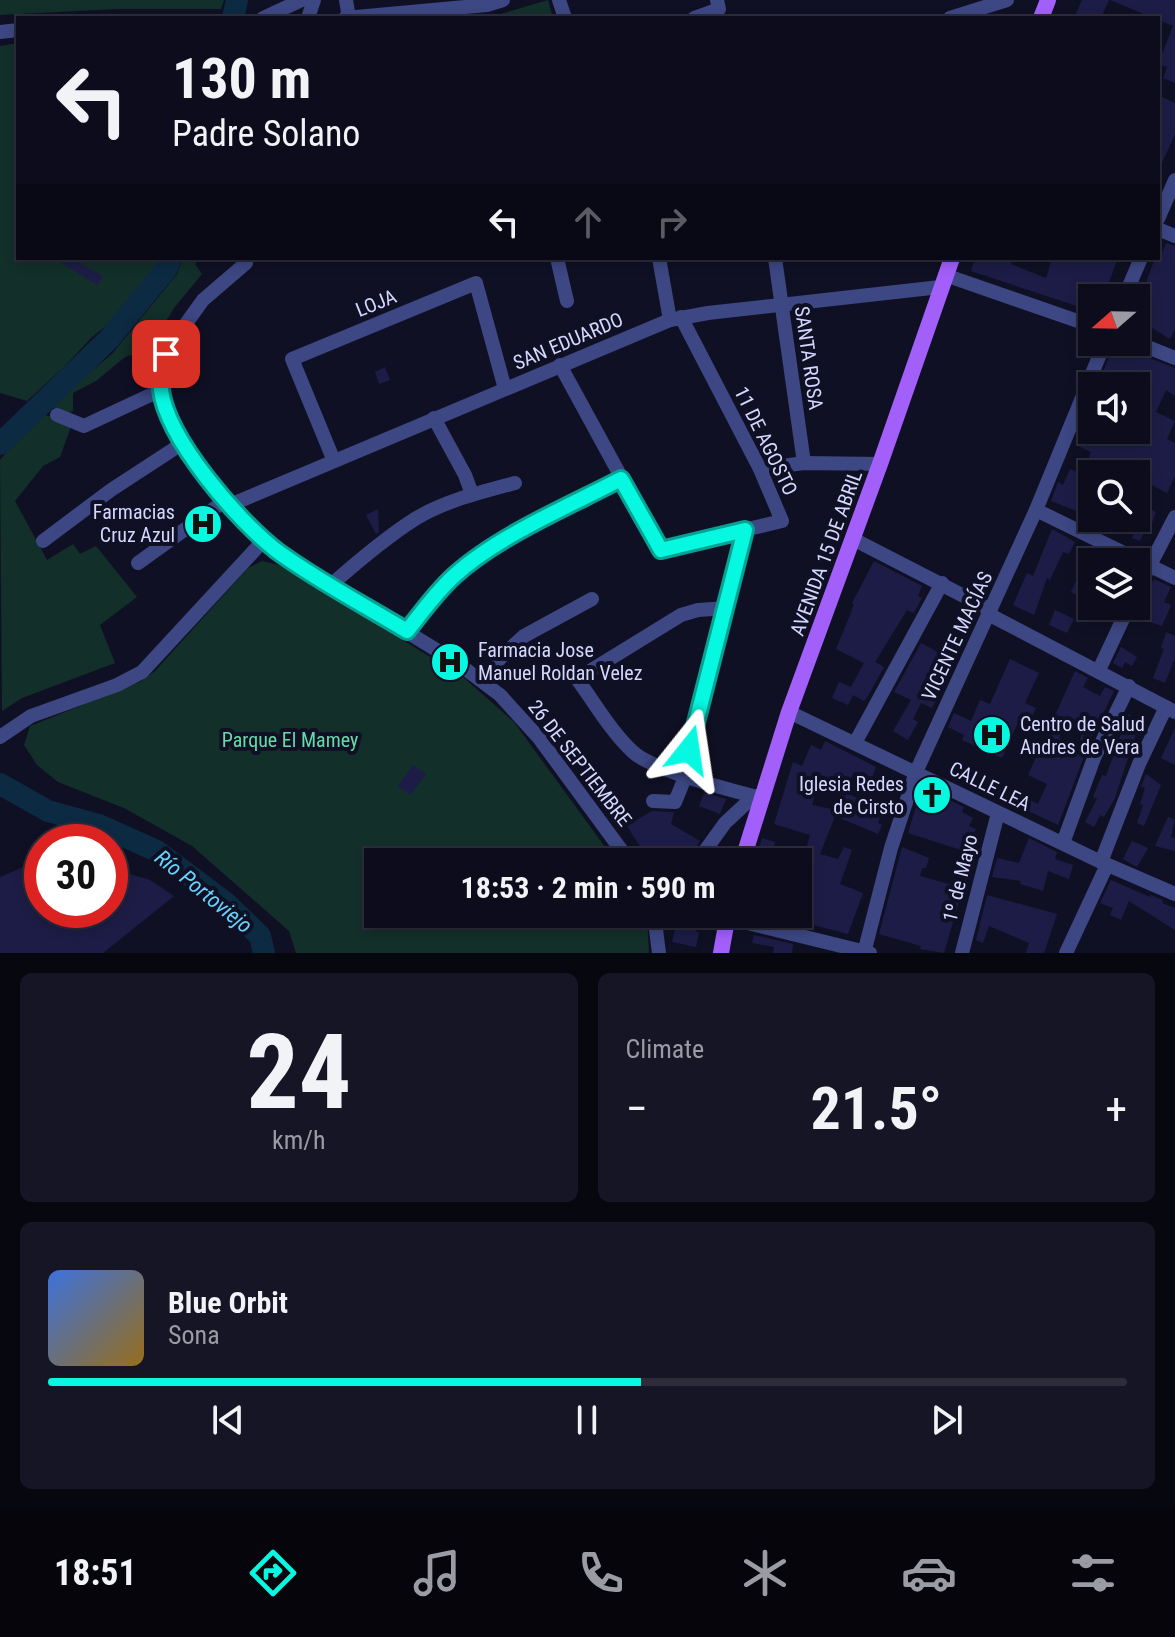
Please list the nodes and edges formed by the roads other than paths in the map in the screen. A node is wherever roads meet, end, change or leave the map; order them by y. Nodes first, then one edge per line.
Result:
1 (302, 0) edge
2 (503, 0) edge
3 (1007, 0) edge
4 (486, 3) edge
5 (718, 5) edge
6 (415, 15) edge
7 (267, 16) edge
8 (392, 16) edge
9 (698, 16) edge
10 (956, 16) edge
11 (1175, 180) edge
12 (1160, 214) edge
13 (249, 260) edge
14 (557, 260) edge
15 (660, 260) edge
16 (775, 260) edge
17 (951, 260) edge
18 (1140, 260) edge
19 (943, 281) junction
20 (1130, 284) edge
21 (567, 301) dead end
22 (781, 304) junction
23 (676, 319) junction
24 (1078, 322) edge
25 (1150, 348) edge
26 (1099, 356) edge
27 (1175, 358) edge
28 (560, 365) junction
29 (505, 389) junction
30 (161, 390) junction
31 (57, 415) dead end
32 (434, 418) junction
33 (183, 443) junction
34 (334, 461) junction
35 (804, 463) junction
36 (880, 464) junction
37 (760, 469) junction
38 (621, 479) junction
39 (515, 483) dead end
40 (472, 494) junction
41 (228, 503) junction
42 (1036, 510) junction
43 (1175, 517) edge
44 (745, 530) junction
45 (853, 539) junction
46 (264, 540) junction
47 (43, 541) dead end
48 (1113, 548) edge
49 (1150, 561) edge
50 (138, 563) dead end
51 (1150, 566) edge
52 (1175, 578) edge
53 (942, 583) junction
54 (331, 585) junction
55 (592, 599) dead end
56 (727, 608) junction
57 (990, 612) junction
58 (1122, 620) edge
59 (407, 631) junction
60 (1099, 670) junction
61 (482, 680) junction
62 (1129, 686) junction
63 (1170, 709) edge
64 (789, 712) junction
65 (0, 737) edge
66 (855, 743) junction
67 (916, 772) junction
68 (684, 774) junction
69 (757, 797) junction
70 (653, 801) dead end
71 (998, 813) junction
72 (1063, 843) junction
73 (620, 848) edge
74 (707, 848) edge
75 (745, 848) edge
76 (1104, 864) junction
77 (1175, 894) edge
78 (657, 928) edge
79 (726, 928) edge
80 (773, 928) edge
81 (659, 953) edge
82 (721, 953) edge
83 (866, 953) edge
84 (962, 953) edge
85 (1066, 953) edge

1 - 7 street
2 - 4 street
3 - 10 street
4 - 6 street
5 - 9 street
6 - 8 street
11 - 12 street
13 - 30 street
14 - 21 street
15 - 23 street, 11 DE AGOSTO
16 - 22 street, SANTA ROSA
17 - 19 main road, AVENIDA 15 DE ABRIL
18 - 20 street
19 - 22 street, SAN EDUARDO
19 - 24 street, SAN EDUARDO
19 - 36 main road, AVENIDA 15 DE ABRIL
22 - 23 street, SAN EDUARDO
22 - 35 street, SANTA ROSA
23 - 28 street, SAN EDUARDO
23 - 37 street, 11 DE AGOSTO
25 - 27 street
26 - 42 street, VICENTE MACÍAS
28 - 29 street, SAN EDUARDO
28 - 38 street
29 - 32 street, SAN EDUARDO
29 - 34 street, LOJA
30 - 31 street
30 - 33 street, 26 DE SEPTIEMBRE
32 - 34 street, SAN EDUARDO
32 - 40 street
33 - 41 street, 26 DE SEPTIEMBRE
33 - 47 street
34 - 41 street, SAN EDUARDO
35 - 36 street
35 - 37 street
36 - 45 main road, AVENIDA 15 DE ABRIL
37 - 44 street, 11 DE AGOSTO
38 - 44 street
38 - 59 street
39 - 40 street
40 - 54 street
41 - 46 street, 26 DE SEPTIEMBRE
41 - 50 street, SAN EDUARDO
42 - 48 street
42 - 57 street, VICENTE MACÍAS
43 - 49 street
44 - 56 street
45 - 53 street
45 - 64 main road, AVENIDA 15 DE ABRIL
46 - 54 street, 26 DE SEPTIEMBRE
46 - 65 street
51 - 52 street
53 - 57 street
53 - 66 street
54 - 59 street, 26 DE SEPTIEMBRE
55 - 61 street
56 - 68 street
56 - 68 street
57 - 60 street
57 - 67 street, VICENTE MACÍAS
58 - 60 street
59 - 61 street, 26 DE SEPTIEMBRE
60 - 62 street
61 - 73 street, 26 DE SEPTIEMBRE
62 - 63 street
62 - 72 street
63 - 76 street
64 - 66 street, CALLE LEA
64 - 69 main road, AVENIDA 15 DE ABRIL
66 - 67 street, CALLE LEA
67 - 71 street, CALLE LEA
67 - 83 street, VICENTE MACÍAS
68 - 69 street
68 - 70 street
69 - 74 street
69 - 75 main road, AVENIDA 15 DE ABRIL
71 - 72 street, CALLE LEA
71 - 84 street, 1º de Mayo
72 - 76 street, CALLE LEA
76 - 77 street, CALLE LEA
76 - 85 street
78 - 81 street
79 - 82 main road
80 - 83 street

